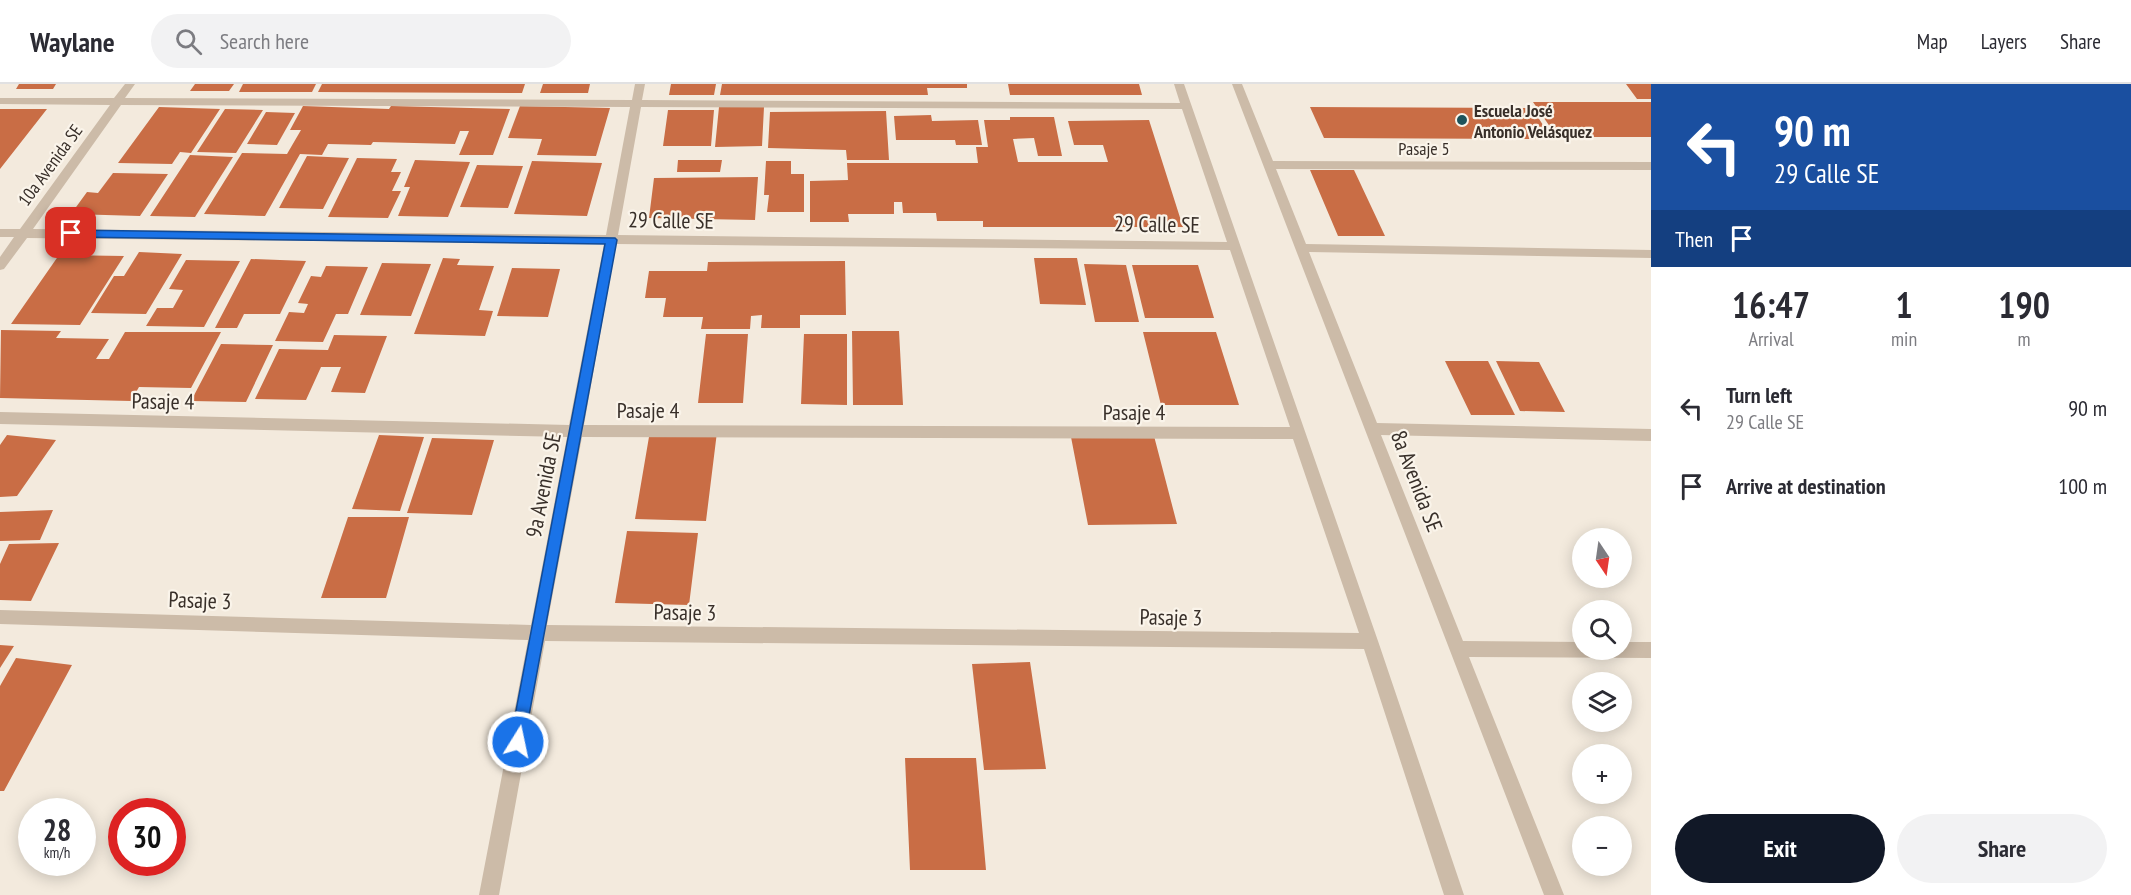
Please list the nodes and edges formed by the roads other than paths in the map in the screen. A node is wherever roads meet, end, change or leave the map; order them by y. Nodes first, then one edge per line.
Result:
1 (130, 84) edge
2 (640, 84) edge
3 (1179, 84) edge
4 (1237, 84) edge
5 (0, 101) edge
6 (118, 101) junction
7 (637, 104) junction
8 (1186, 106) junction
9 (1269, 165) junction
10 (1651, 166) edge
11 (0, 233) edge
12 (24, 233) junction
13 (611, 240) junction
14 (1233, 246) junction
15 (1301, 248) junction
16 (1651, 254) edge
17 (0, 266) edge
18 (0, 418) edge
19 (1372, 429) junction
20 (576, 431) junction
21 (1297, 433) junction
22 (1651, 435) edge
23 (0, 617) edge
24 (538, 633) junction
25 (1370, 641) junction
26 (1458, 649) junction
27 (1651, 650) edge
28 (489, 895) edge
29 (1454, 895) edge
30 (1554, 895) edge

1 - 6 street, 10a Avenida SE
2 - 7 street, 9a Avenida SE
3 - 8 street
4 - 9 street, 8a Avenida SE
5 - 6 street
6 - 7 street
6 - 12 street, 10a Avenida SE
7 - 8 street
7 - 13 street, 9a Avenida SE
8 - 14 street
9 - 10 street, Pasaje 5
9 - 15 street, 8a Avenida SE
11 - 12 street, 29 Calle SE
12 - 13 street, 29 Calle SE
12 - 17 street, 10a Avenida SE
13 - 14 street, 29 Calle SE
13 - 20 street, 9a Avenida SE
14 - 21 street
15 - 16 street
15 - 19 street, 8a Avenida SE
18 - 20 street, Pasaje 4
19 - 22 street
19 - 26 street, 8a Avenida SE
20 - 21 street, Pasaje 4
20 - 24 street, 9a Avenida SE
21 - 25 street
23 - 24 street, Pasaje 3
24 - 25 street, Pasaje 3
24 - 28 street, 9a Avenida SE
25 - 29 street
26 - 27 street
26 - 30 street, 8a Avenida SE

